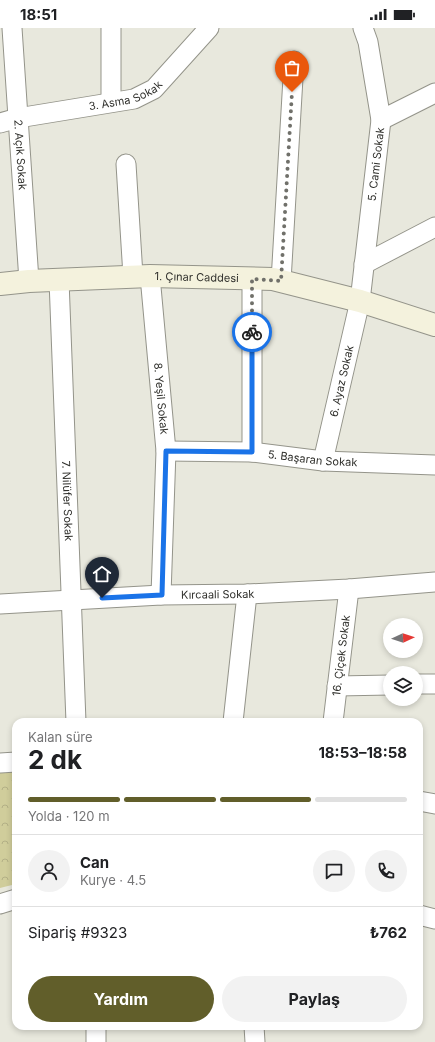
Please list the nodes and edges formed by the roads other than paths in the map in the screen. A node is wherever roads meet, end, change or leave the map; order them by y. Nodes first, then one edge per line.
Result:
1 (12, 28) edge
2 (111, 28) edge
3 (192, 28) edge
4 (208, 28) edge
5 (363, 28) edge
6 (190, 48) junction
7 (294, 61) dead end
8 (435, 93) edge
9 (111, 102) junction
10 (9, 120) edge
11 (381, 120) junction
12 (126, 164) dead end
13 (435, 227) edge
14 (364, 264) junction
15 (141, 276) junction
16 (252, 279) junction
17 (59, 280) junction
18 (29, 281) junction
19 (281, 281) junction
20 (0, 284) edge
21 (360, 301) junction
22 (435, 325) edge
23 (166, 451) junction
24 (252, 452) junction
25 (323, 461) junction
26 (435, 465) edge
27 (435, 582) edge
28 (349, 589) junction
29 (247, 594) junction
30 (162, 595) junction
31 (72, 600) junction
32 (0, 604) edge
33 (423, 684) edge
34 (435, 684) edge
35 (383, 685) edge
36 (337, 686) junction
37 (76, 718) edge
38 (233, 718) edge
39 (333, 718) edge
40 (12, 762) edge
41 (0, 763) edge
42 (423, 802) edge
43 (435, 804) edge
44 (12, 900) edge
45 (0, 904) edge
46 (423, 916) edge
47 (435, 919) edge
48 (96, 1030) edge
49 (254, 1030) edge
50 (96, 1042) edge
51 (255, 1042) edge

1 - 10 street, 2. Açık Sokak
2 - 9 street
3 - 6 street
4 - 6 street, 3. Asma Sokak
5 - 11 street, 5. Cami Sokak
6 - 9 street, 3. Asma Sokak
7 - 19 street
8 - 11 street
9 - 10 street, 3. Asma Sokak
10 - 18 street, 2. Açık Sokak
11 - 14 street, 5. Cami Sokak
12 - 15 street, 8. Yeşil Sokak
13 - 14 street
14 - 21 street, 5. Cami Sokak
15 - 16 main road, 1. Çınar Caddesi
15 - 17 main road, 1. Çınar Caddesi
15 - 23 street, 8. Yeşil Sokak
16 - 19 main road, 1. Çınar Caddesi
16 - 24 street
17 - 18 main road, 1. Çınar Caddesi
17 - 31 street, 7. Nilüfer Sokak
18 - 20 main road, 1. Çınar Caddesi
19 - 21 main road, 1. Çınar Caddesi
21 - 22 main road, 1. Çınar Caddesi
21 - 25 street, 6. Ayaz Sokak
23 - 24 street, 5. Başaran Sokak
23 - 30 street, 8. Yeşil Sokak
24 - 25 street, 5. Başaran Sokak
25 - 26 street, 5. Başaran Sokak
27 - 28 street, Kırcaali Sokak
28 - 29 street, Kırcaali Sokak
28 - 36 street, 16. Çiçek Sokak
29 - 30 street, Kırcaali Sokak
29 - 38 street
30 - 31 street, Kırcaali Sokak
31 - 32 street, Kırcaali Sokak
31 - 37 street, 7. Nilüfer Sokak
33 - 34 street
35 - 36 street
36 - 39 street, 16. Çiçek Sokak
40 - 41 street
42 - 43 street
44 - 45 street
46 - 47 street
48 - 50 street
49 - 51 street

